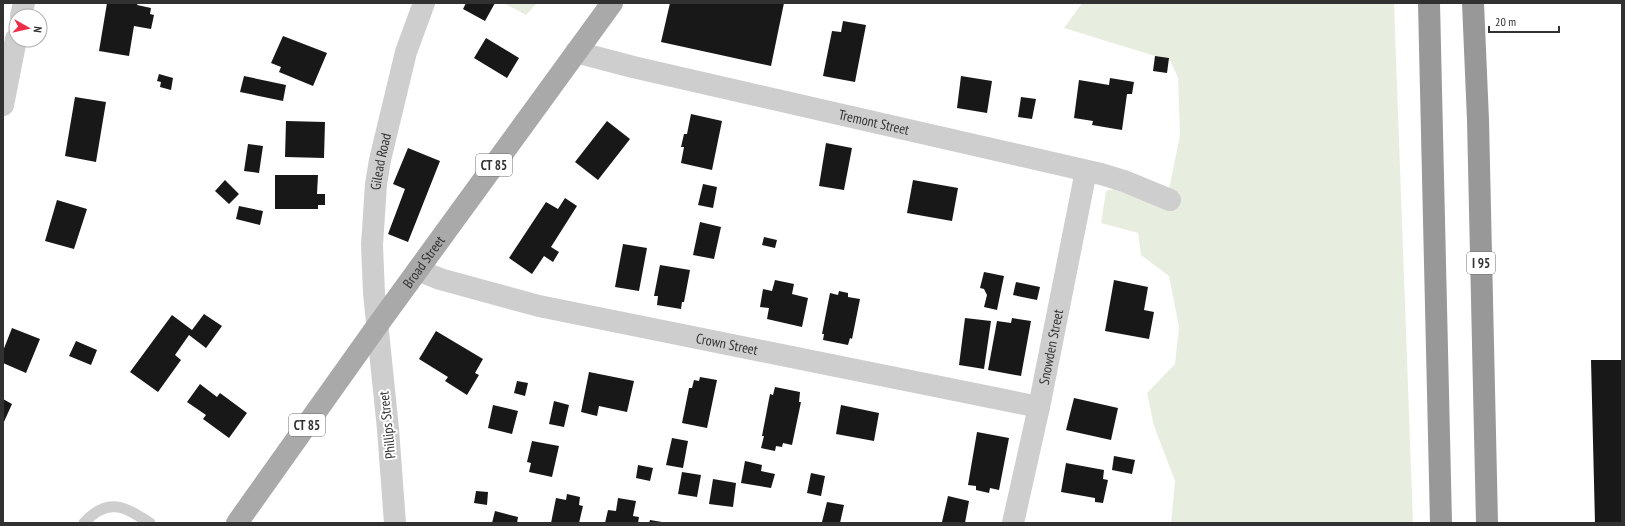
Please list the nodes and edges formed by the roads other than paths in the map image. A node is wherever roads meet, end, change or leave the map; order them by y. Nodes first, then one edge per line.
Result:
1 (424, 3) edge
2 (612, 3) edge
3 (1429, 3) edge
4 (1473, 3) edge
5 (14, 48) edge
6 (576, 52) junction
7 (3, 105) edge
8 (1086, 171) junction
9 (1170, 200) dead end
10 (418, 270) junction
11 (377, 326) junction
12 (1039, 407) junction
13 (84, 523) edge
14 (150, 523) edge
15 (237, 523) edge
16 (395, 523) edge
17 (1013, 523) edge
18 (1441, 523) edge
19 (1487, 523) edge

1 - 11 street, Gilead Road
2 - 6 main road, Broad Street / CT 85
3 - 18 highway
4 - 19 highway, I 95
5 - 7 street
6 - 8 street, Tremont Street
6 - 10 main road, Broad Street / CT 85
8 - 9 street, Tremont Street
8 - 12 street, Snowden Street
10 - 11 main road, Broad Street / CT 85
10 - 12 street, Crown Street
11 - 15 main road, Broad Street / CT 85
11 - 16 street, Phillips Street
12 - 17 street, Snowden Street
13 - 14 lane

